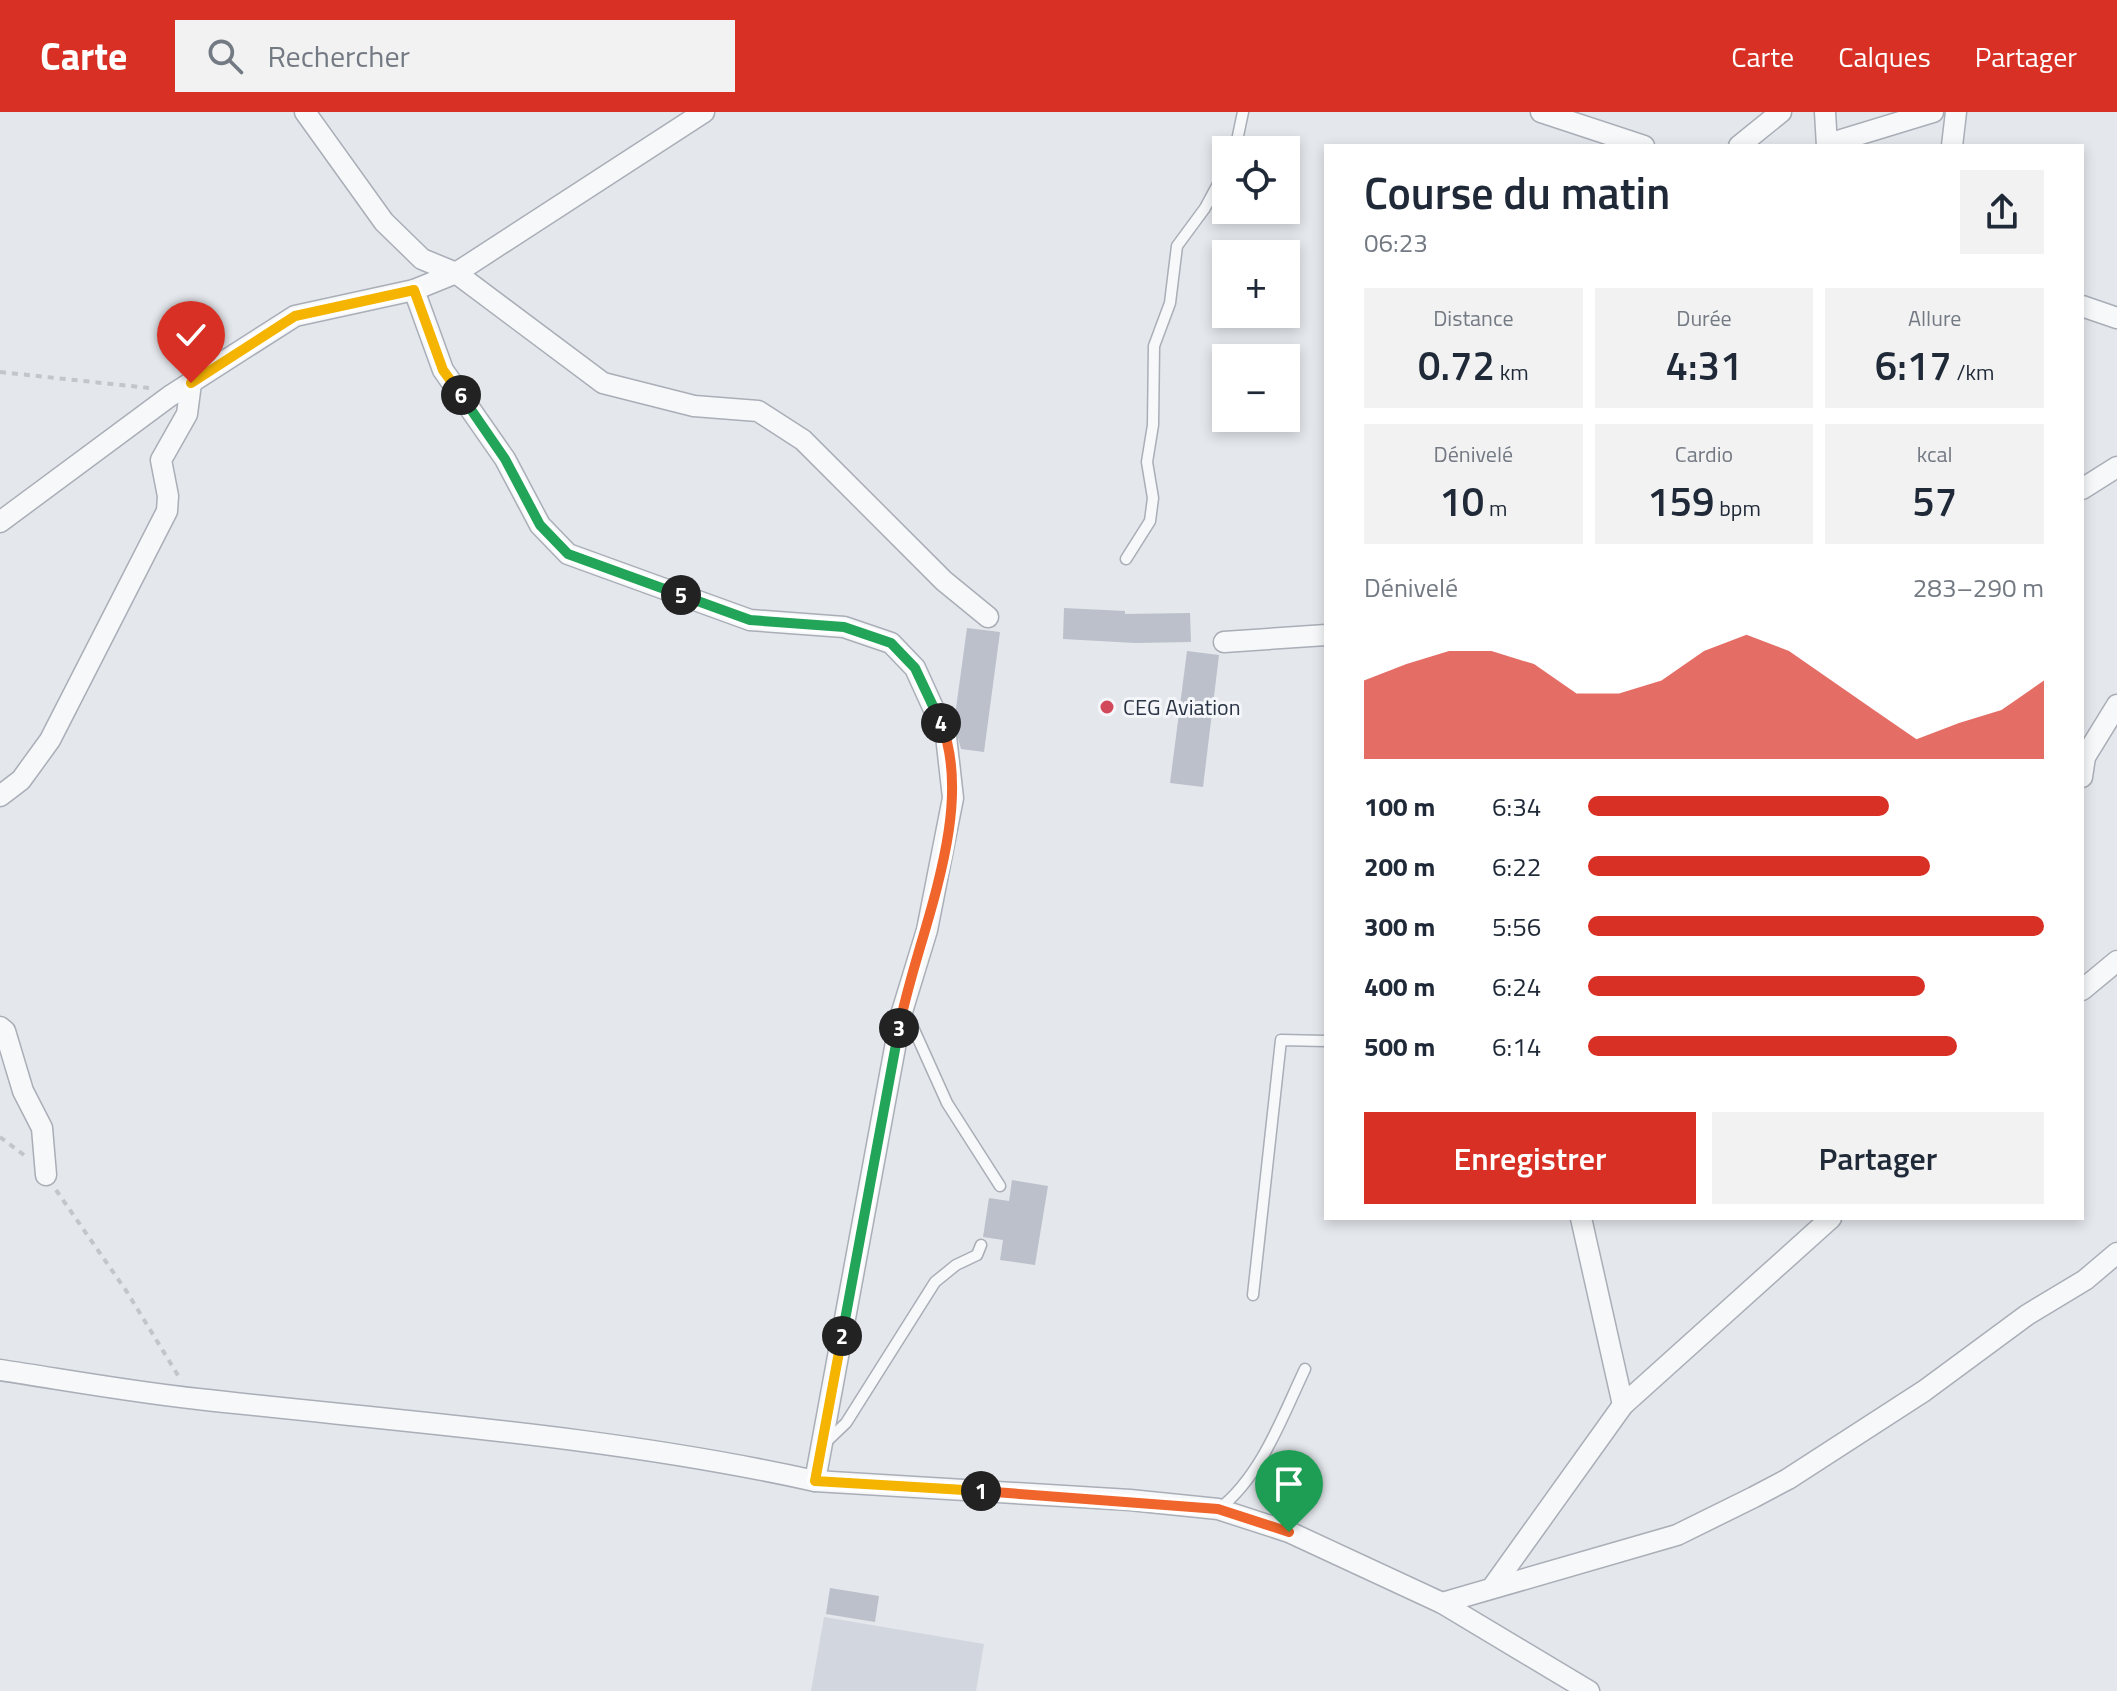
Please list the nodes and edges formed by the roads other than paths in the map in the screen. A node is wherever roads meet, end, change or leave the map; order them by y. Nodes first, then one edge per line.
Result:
1 (305, 112) edge
2 (704, 112) edge
3 (1243, 112) edge
4 (1541, 112) edge
5 (1781, 112) edge
6 (1825, 112) edge
7 (1933, 112) edge
8 (1956, 112) edge
9 (1238, 136) edge
10 (1638, 144) edge
11 (1741, 144) edge
12 (1828, 144) edge
13 (1831, 144) edge
14 (1952, 144) edge
15 (1212, 195) edge
16 (456, 273) junction
17 (414, 290) junction
18 (2084, 307) edge
19 (2117, 318) edge
20 (191, 383) junction
21 (2117, 467) edge
22 (2084, 488) edge
23 (0, 522) edge
24 (1126, 559) dead end
25 (988, 617) dead end
26 (1324, 635) edge
27 (1224, 642) dead end
28 (2117, 705) edge
29 (2084, 764) edge
30 (0, 796) edge
31 (2117, 961) edge
32 (2084, 988) edge
33 (901, 1015) junction
34 (0, 1027) edge
35 (1324, 1041) edge
36 (46, 1175) road end
37 (1000, 1186) dead end
38 (1581, 1220) edge
39 (1829, 1220) edge
40 (981, 1245) dead end
41 (2117, 1253) edge
42 (1253, 1295) dead end
43 (1305, 1369) dead end
44 (0, 1370) edge
45 (1623, 1405) junction
46 (821, 1447) junction
47 (815, 1481) junction
48 (1218, 1509) junction
49 (1494, 1585) junction
50 (1442, 1603) junction
51 (1589, 1691) edge

1 - 16 street
2 - 16 street
3 - 9 lane
4 - 10 street
5 - 11 street
6 - 12 street
7 - 13 street
8 - 14 street
15 - 24 lane
16 - 17 street
16 - 25 street
17 - 20 street
17 - 33 street
18 - 19 street
20 - 23 street
20 - 30 street
21 - 22 street
26 - 27 street
28 - 29 street
31 - 32 street
33 - 37 lane
33 - 46 street
34 - 36 street
35 - 42 lane
38 - 45 street
39 - 45 street
40 - 46 lane
41 - 49 street
43 - 48 lane
44 - 47 street
45 - 49 street
46 - 47 street
47 - 48 street
48 - 50 street
49 - 50 street
50 - 51 street

